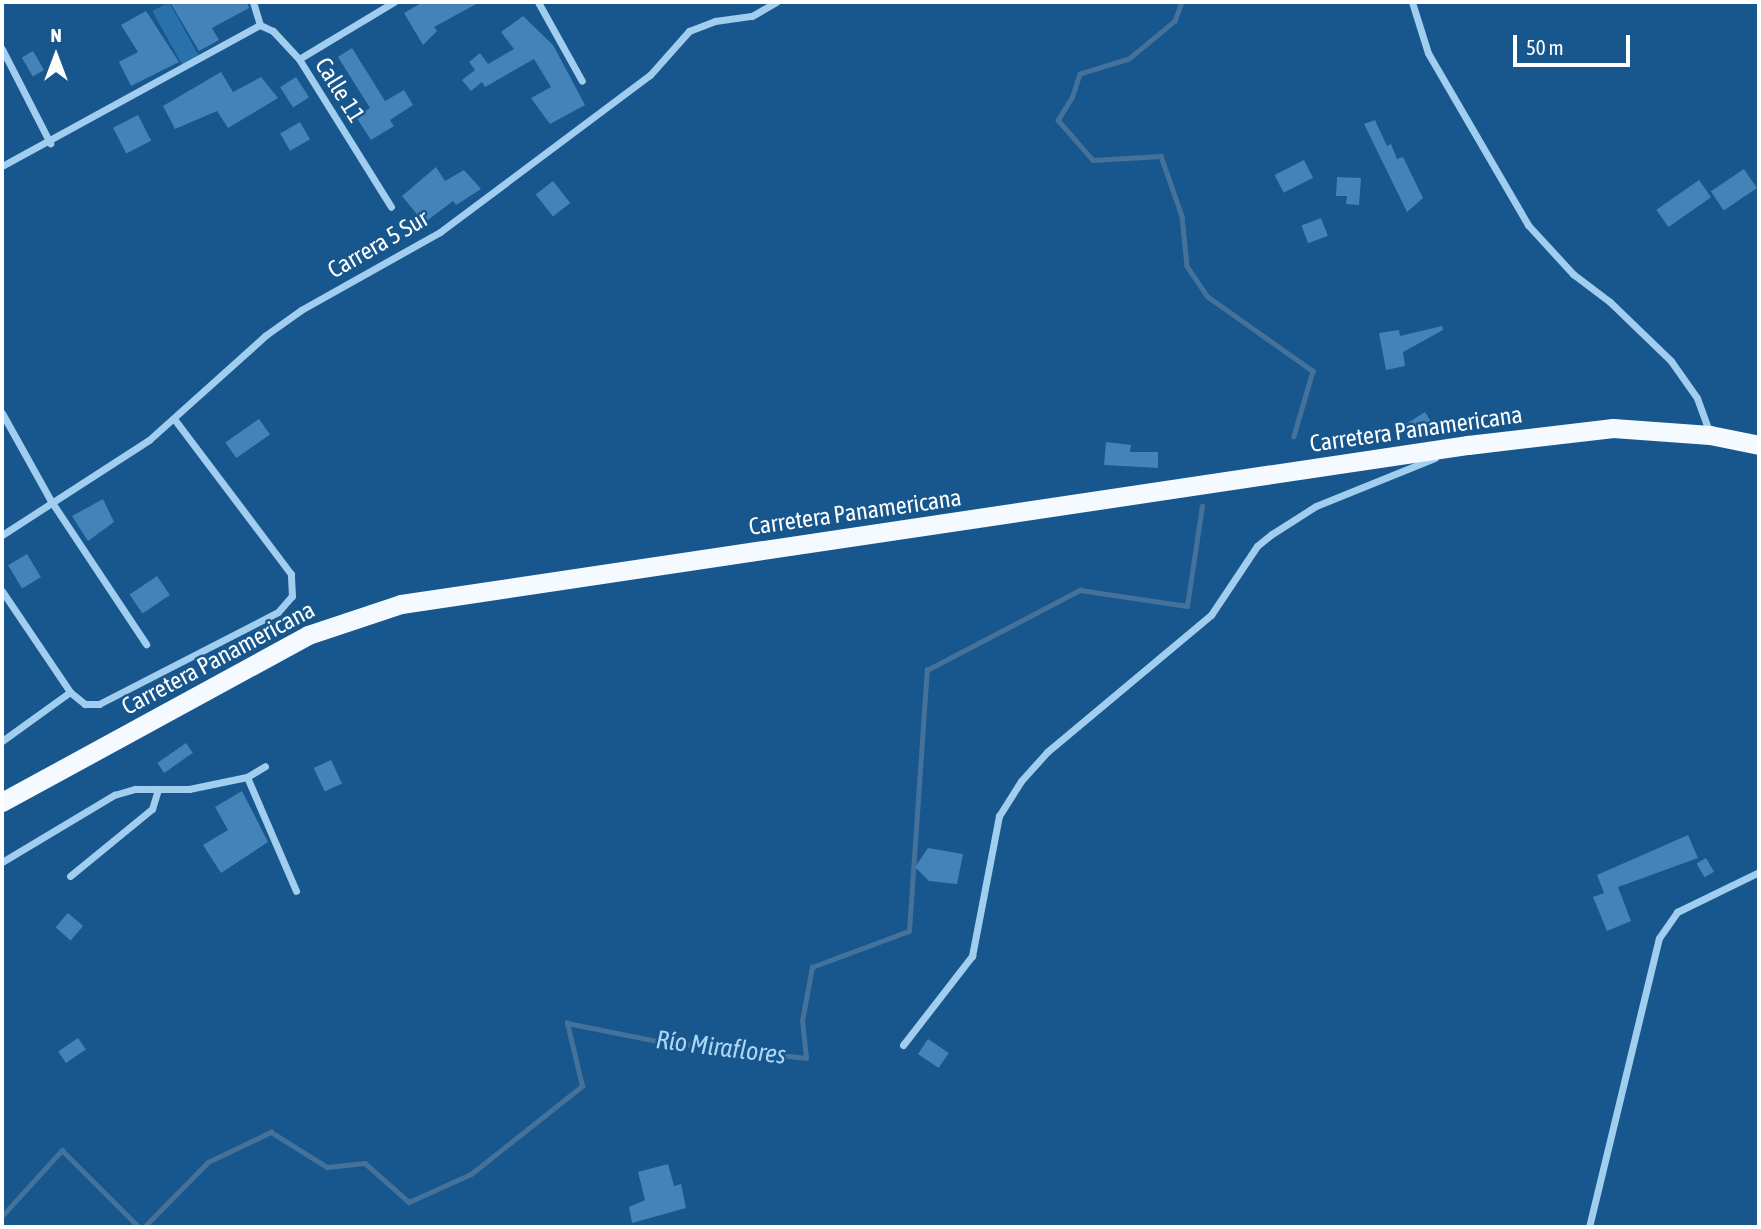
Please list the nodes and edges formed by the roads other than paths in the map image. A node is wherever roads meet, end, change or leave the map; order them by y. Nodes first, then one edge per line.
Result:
1 (253, 2) edge
2 (394, 2) edge
3 (538, 2) edge
4 (776, 2) edge
5 (1412, 2) edge
6 (260, 25) junction
7 (2, 49) edge
8 (299, 60) junction
9 (582, 81) dead end
10 (50, 143) junction
11 (2, 166) edge
12 (391, 207) dead end
13 (2, 413) edge
14 (175, 420) junction
15 (1710, 435) junction
16 (1468, 445) junction
17 (1759, 445) edge
18 (51, 501) junction
19 (2, 535) edge
20 (2, 591) edge
21 (146, 644) dead end
22 (70, 692) junction
23 (2, 741) edge
24 (265, 766) dead end
25 (247, 777) junction
26 (158, 789) junction
27 (2, 802) edge
28 (2, 862) edge
29 (1759, 872) edge
30 (70, 876) dead end
31 (296, 891) dead end
32 (903, 1045) dead end
33 (1589, 1227) edge

1 - 6 street
2 - 8 street
3 - 9 street
4 - 14 street, Carrera 5 Sur
5 - 15 street
6 - 8 street, Calle 11
6 - 10 street
7 - 10 street
8 - 12 street, Calle 11
10 - 11 street
13 - 18 street
14 - 18 street, Carrera 5 Sur
14 - 22 street
15 - 16 highway, Carretera Panamericana
15 - 17 highway, Carretera Panamericana
16 - 27 highway, Carretera Panamericana
16 - 32 street
18 - 19 street, Carrera 5 Sur
18 - 21 street
20 - 22 street
22 - 23 street
24 - 25 street
25 - 26 street
25 - 31 street
26 - 28 street
26 - 30 street
29 - 33 street

